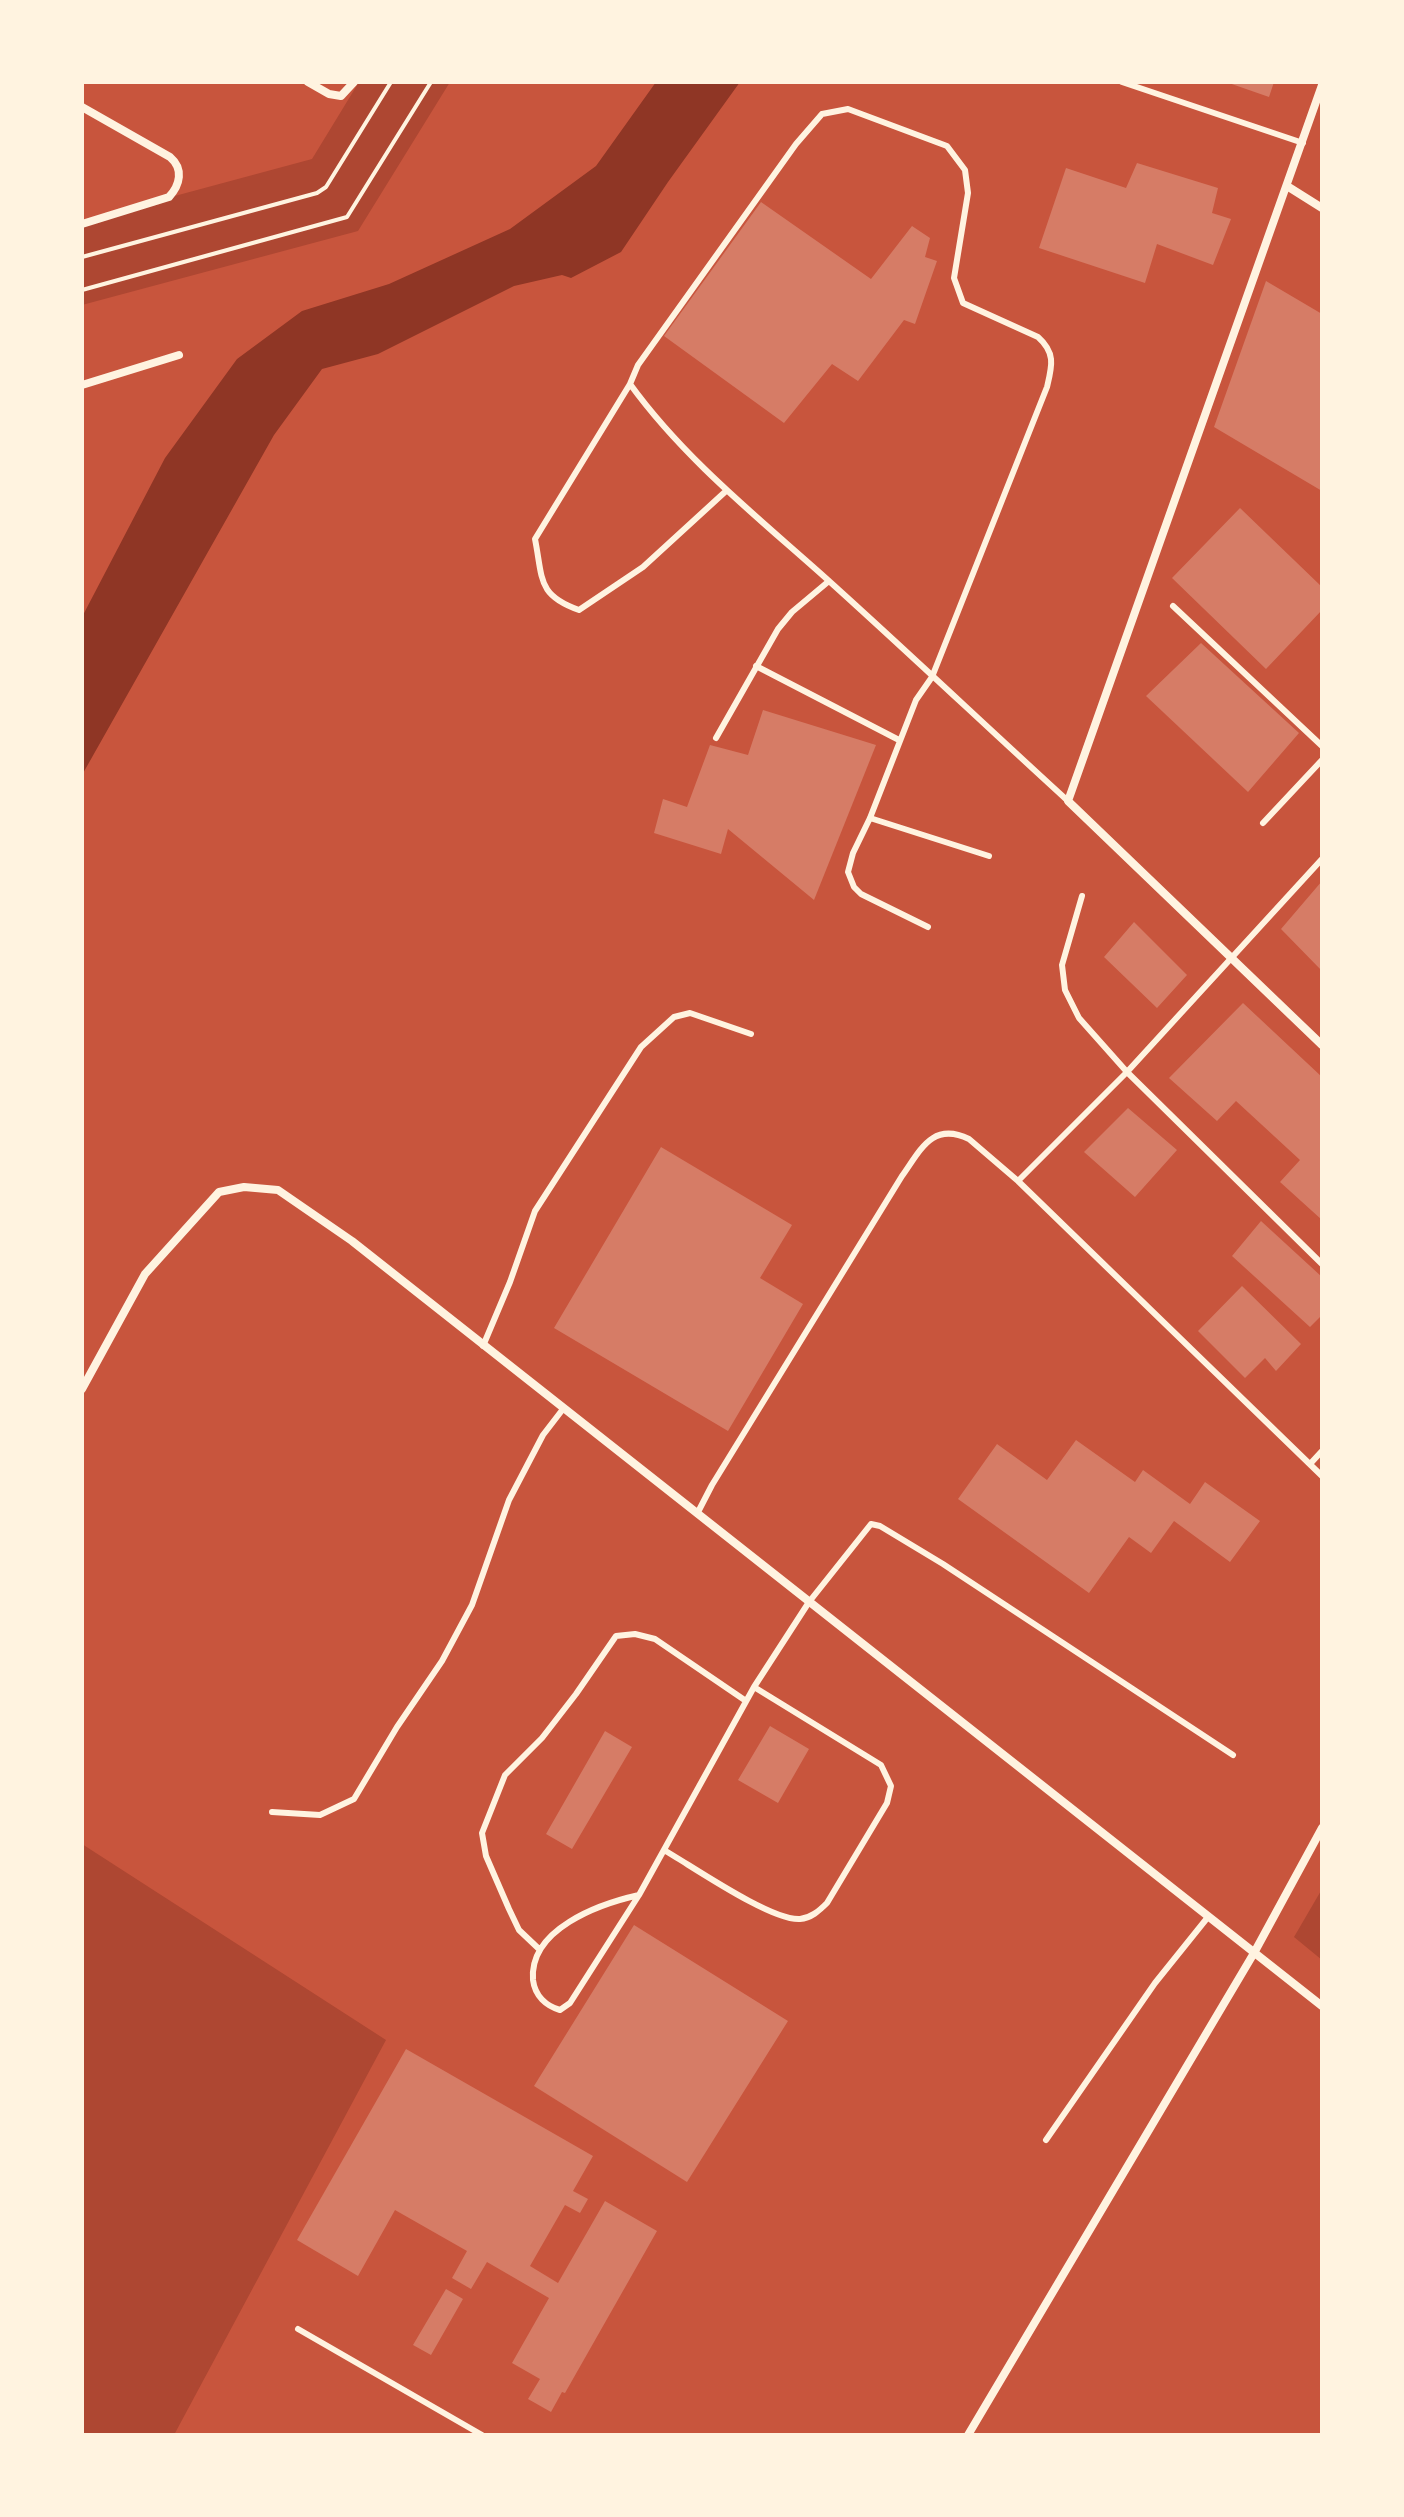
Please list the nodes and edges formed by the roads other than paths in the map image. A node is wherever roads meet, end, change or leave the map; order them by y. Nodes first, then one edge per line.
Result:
1 (308, 82) edge
2 (354, 82) edge
3 (1122, 82) edge
4 (1322, 85) edge
5 (82, 107) edge
6 (1303, 143) junction
7 (1287, 186) junction
8 (1322, 208) edge
9 (82, 224) edge
10 (179, 355) dead end
11 (630, 384) junction
12 (82, 385) edge
13 (726, 491) junction
14 (829, 581) junction
15 (1173, 606) dead end
16 (756, 666) junction
17 (932, 677) junction
18 (716, 738) dead end
19 (899, 740) junction
20 (1322, 746) edge
21 (1322, 760) edge
22 (1068, 801) junction
23 (870, 818) junction
24 (1263, 823) dead end
25 (989, 856) dead end
26 (1322, 859) edge
27 (1082, 896) dead end
28 (928, 927) dead end
29 (1231, 959) junction
30 (751, 1034) dead end
31 (1322, 1045) edge
32 (1127, 1072) junction
33 (1018, 1181) junction
34 (1322, 1264) edge
35 (483, 1346) junction
36 (82, 1389) edge
37 (563, 1409) junction
38 (1322, 1451) edge
39 (1310, 1464) junction
40 (1322, 1476) edge
41 (697, 1514) junction
42 (809, 1602) junction
43 (754, 1687) junction
44 (746, 1701) junction
45 (1233, 1755) dead end
46 (272, 1812) dead end
47 (1322, 1828) edge
48 (664, 1850) junction
49 (639, 1895) junction
50 (1208, 1917) junction
51 (539, 1949) junction
52 (1254, 1953) junction
53 (1322, 2006) edge
54 (1046, 2140) dead end
55 (298, 2329) dead end
56 (482, 2435) edge
57 (968, 2435) edge

1 - 2 street
3 - 6 lane
4 - 6 street
5 - 9 street
6 - 7 street
7 - 8 street
7 - 22 street
10 - 12 street
11 - 13 lane
11 - 13 lane
11 - 17 lane
13 - 14 lane
14 - 16 lane
14 - 17 lane
15 - 20 lane
16 - 18 lane
16 - 19 lane
17 - 19 lane
17 - 22 lane
19 - 23 lane
21 - 24 lane
22 - 29 street
23 - 25 lane
23 - 28 lane
26 - 29 lane
27 - 32 lane
29 - 31 street
29 - 32 lane
30 - 35 lane
32 - 33 lane
32 - 34 lane
33 - 39 lane
33 - 41 lane
35 - 36 street
35 - 37 street
37 - 41 street
37 - 46 lane
38 - 39 lane
39 - 40 lane
41 - 42 street
42 - 43 lane
42 - 45 lane
42 - 50 street
43 - 44 lane
43 - 48 lane
44 - 48 lane
44 - 51 lane
47 - 52 street
48 - 49 lane
49 - 51 lane
49 - 51 lane
50 - 52 street
50 - 54 lane
52 - 53 street
52 - 57 street
55 - 56 lane

